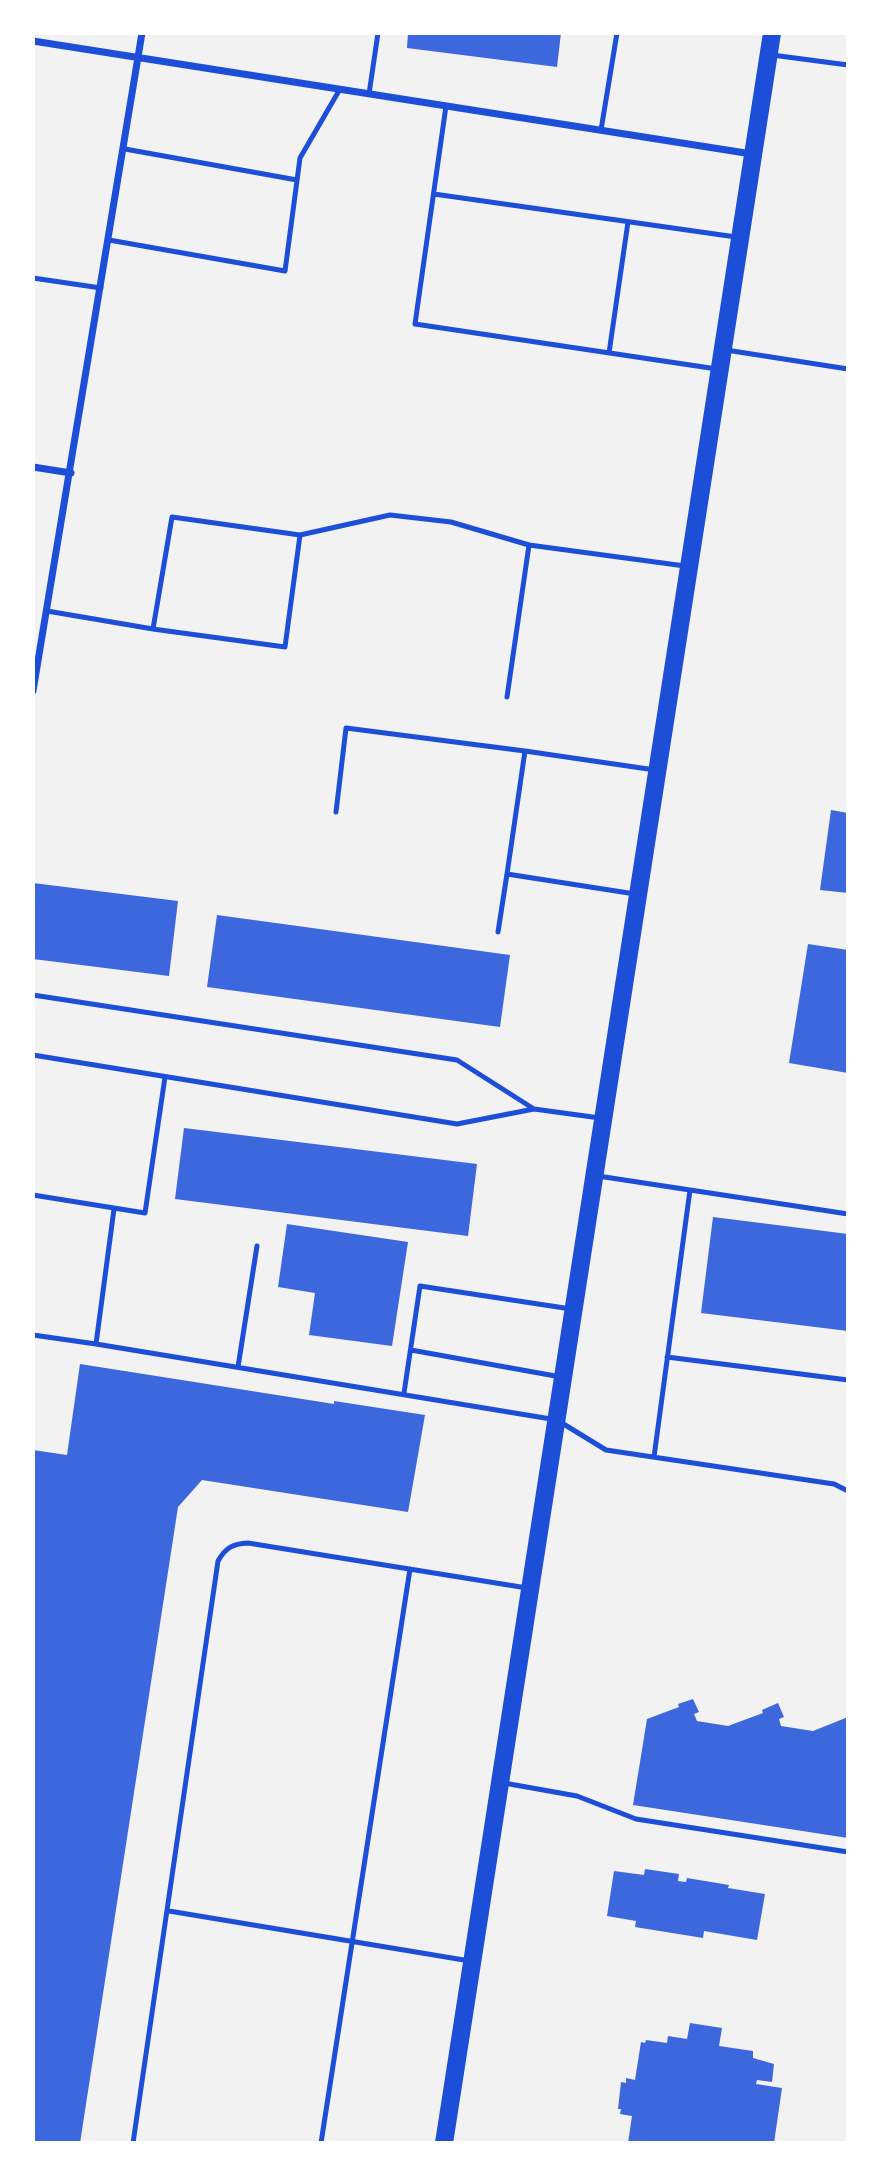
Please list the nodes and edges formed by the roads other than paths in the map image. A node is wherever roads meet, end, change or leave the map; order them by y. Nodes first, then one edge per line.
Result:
1 (142, 33) edge
2 (378, 33) edge
3 (617, 33) edge
4 (772, 33) edge
5 (33, 41) edge
6 (768, 55) junction
7 (139, 57) junction
8 (848, 65) edge
9 (340, 89) junction
10 (369, 94) junction
11 (446, 106) junction
12 (601, 130) junction
13 (124, 149) junction
14 (753, 154) junction
15 (298, 180) junction
16 (434, 194) junction
17 (628, 222) junction
18 (740, 238) junction
19 (109, 240) junction
20 (33, 278) edge
21 (101, 288) junction
22 (723, 349) junction
23 (609, 353) junction
24 (719, 369) junction
25 (848, 369) edge
26 (33, 467) edge
27 (71, 472) junction
28 (300, 535) junction
29 (529, 545) junction
30 (689, 566) junction
31 (47, 611) junction
32 (153, 629) junction
33 (36, 660) edge
34 (33, 691) edge
35 (508, 697) dead end
36 (525, 751) junction
37 (657, 770) junction
38 (336, 812) dead end
39 (506, 874) junction
40 (638, 894) junction
41 (498, 932) dead end
42 (33, 995) edge
43 (33, 1055) edge
44 (165, 1077) junction
45 (534, 1109) junction
46 (604, 1118) junction
47 (595, 1176) junction
48 (690, 1190) junction
49 (33, 1195) edge
50 (114, 1209) junction
51 (848, 1214) edge
52 (257, 1246) dead end
53 (574, 1310) junction
54 (33, 1335) edge
55 (96, 1344) junction
56 (411, 1350) junction
57 (667, 1357) junction
58 (238, 1367) junction
59 (564, 1377) junction
60 (848, 1380) edge
61 (404, 1393) junction
62 (557, 1420) junction
63 (654, 1457) junction
64 (848, 1491) edge
65 (410, 1569) junction
66 (531, 1589) junction
67 (501, 1782) junction
68 (848, 1852) edge
69 (169, 1911) junction
70 (352, 1941) junction
71 (473, 1961) junction
72 (133, 2143) edge
73 (321, 2143) edge
74 (444, 2143) edge

1 - 7 street
2 - 10 lane
3 - 12 lane
4 - 6 main road
5 - 7 street
6 - 8 lane
6 - 14 main road
7 - 9 street
7 - 13 street
9 - 10 street
9 - 15 lane
10 - 11 street
11 - 12 street
11 - 16 lane
12 - 14 street
13 - 15 lane
13 - 19 street
14 - 18 main road
15 - 19 lane
16 - 17 lane
16 - 23 lane
17 - 18 lane
17 - 23 lane
18 - 22 main road
19 - 21 street
20 - 21 lane
21 - 27 street
22 - 24 main road
22 - 25 lane
23 - 24 lane
24 - 30 main road
26 - 27 street
27 - 31 street
28 - 29 lane
28 - 32 lane
28 - 32 lane
29 - 30 lane
29 - 35 lane
30 - 37 main road
31 - 32 lane
31 - 33 street
33 - 34 street
36 - 37 lane
36 - 38 lane
36 - 39 lane
37 - 40 main road
39 - 40 lane
39 - 41 lane
40 - 46 main road
42 - 45 lane
43 - 44 lane
44 - 45 lane
44 - 50 lane
45 - 46 lane
46 - 47 main road
47 - 48 lane
47 - 53 main road
48 - 51 lane
48 - 57 lane
49 - 50 lane
50 - 55 lane
52 - 58 lane
53 - 56 lane
53 - 59 main road
54 - 55 lane
55 - 58 lane
56 - 59 lane
56 - 61 lane
57 - 60 lane
57 - 63 lane
58 - 61 lane
59 - 62 main road
61 - 62 lane
62 - 63 lane
62 - 66 main road
63 - 64 lane
65 - 66 lane
65 - 69 lane
65 - 70 lane
66 - 67 main road
67 - 68 lane
67 - 71 main road
69 - 70 lane
69 - 72 lane
70 - 71 lane
70 - 73 lane
71 - 74 main road

